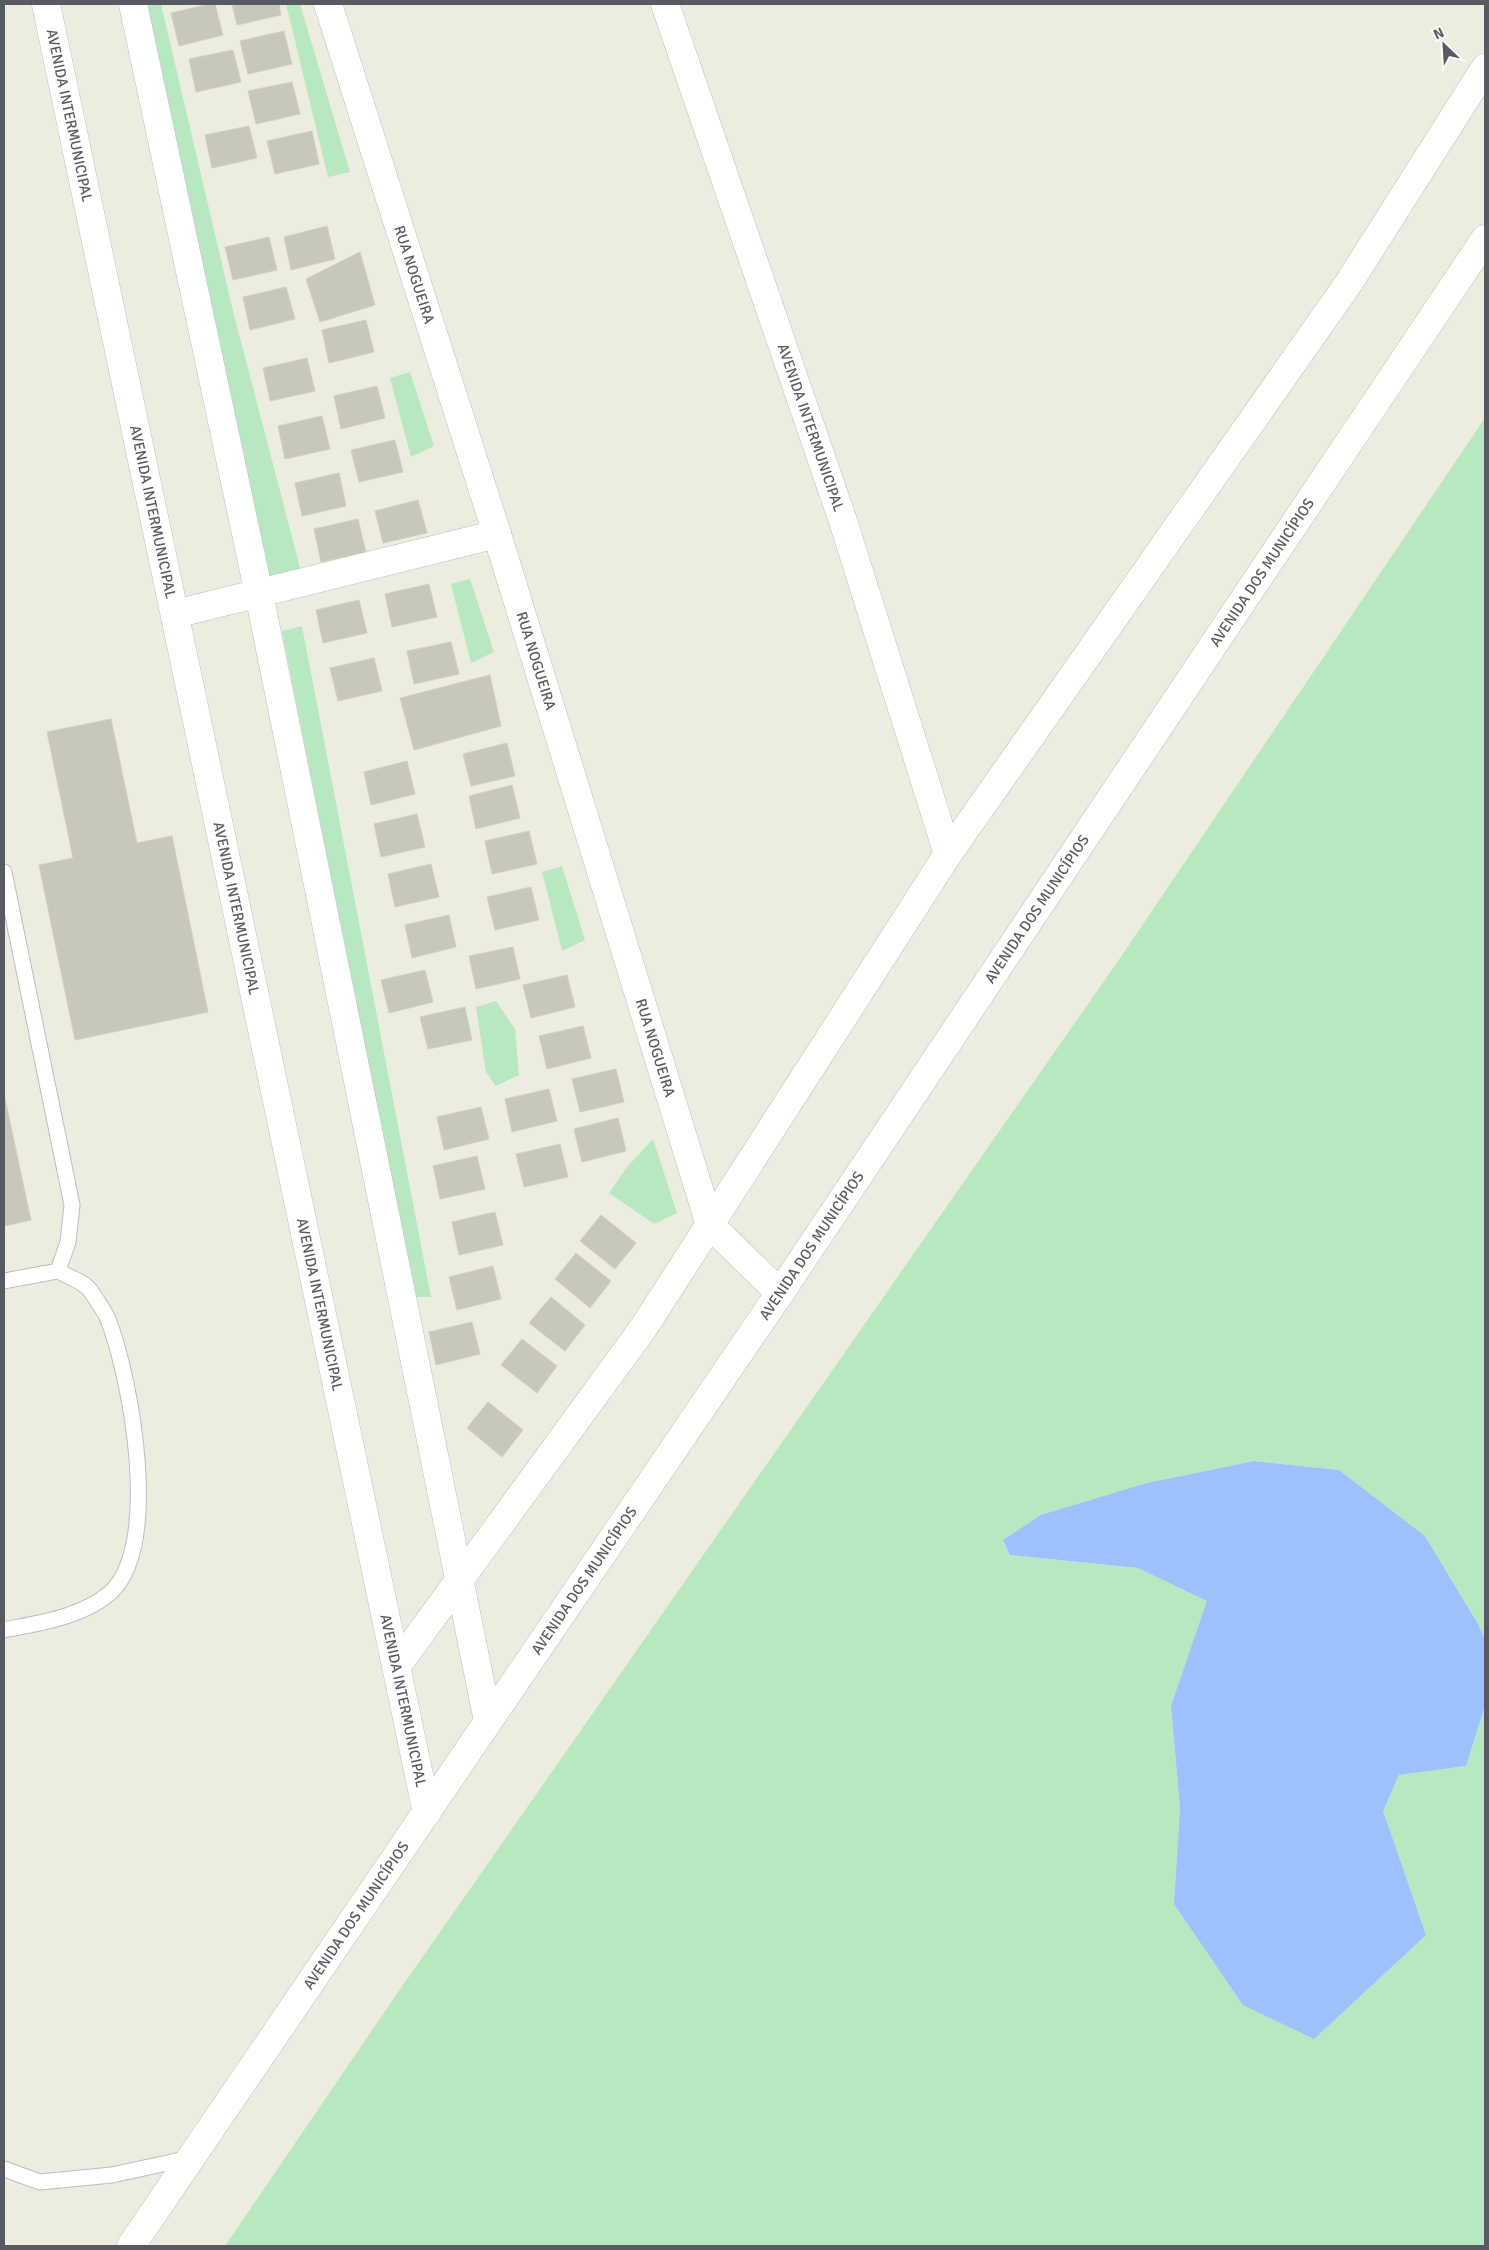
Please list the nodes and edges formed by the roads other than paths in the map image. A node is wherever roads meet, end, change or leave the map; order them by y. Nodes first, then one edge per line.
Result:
1 (46, 4) edge
2 (133, 4) edge
3 (328, 4) edge
4 (665, 4) edge
5 (1485, 68) edge
6 (1485, 239) edge
7 (497, 534) junction
8 (259, 594) junction
9 (175, 614) junction
10 (948, 854) junction
11 (4, 872) edge
12 (710, 1225) junction
13 (58, 1271) junction
14 (4, 1281) edge
15 (780, 1293) junction
16 (460, 1581) junction
17 (4, 1630) edge
18 (396, 1667) junction
19 (488, 1721) junction
20 (426, 1813) junction
21 (192, 2157) junction
22 (4, 2169) edge
23 (131, 2246) edge

1 - 9 street, AVENIDA INTERMUNICIPAL
2 - 8 street
3 - 7 street, RUA NOGUEIRA
4 - 10 street, AVENIDA INTERMUNICIPAL
5 - 10 street
6 - 15 street, AVENIDA DOS MUNICÍPIOS
7 - 8 street
7 - 12 street, RUA NOGUEIRA
8 - 9 street
8 - 16 street
9 - 18 street, AVENIDA INTERMUNICIPAL
10 - 12 street
11 - 13 lane
12 - 15 street, RUA NOGUEIRA
12 - 16 street
13 - 14 lane
13 - 17 lane
15 - 19 street, AVENIDA DOS MUNICÍPIOS
16 - 18 street
16 - 19 street
18 - 20 street, AVENIDA INTERMUNICIPAL
19 - 20 street, AVENIDA DOS MUNICÍPIOS
20 - 21 street, AVENIDA DOS MUNICÍPIOS
21 - 22 lane
21 - 23 street, AVENIDA DOS MUNICÍPIOS

